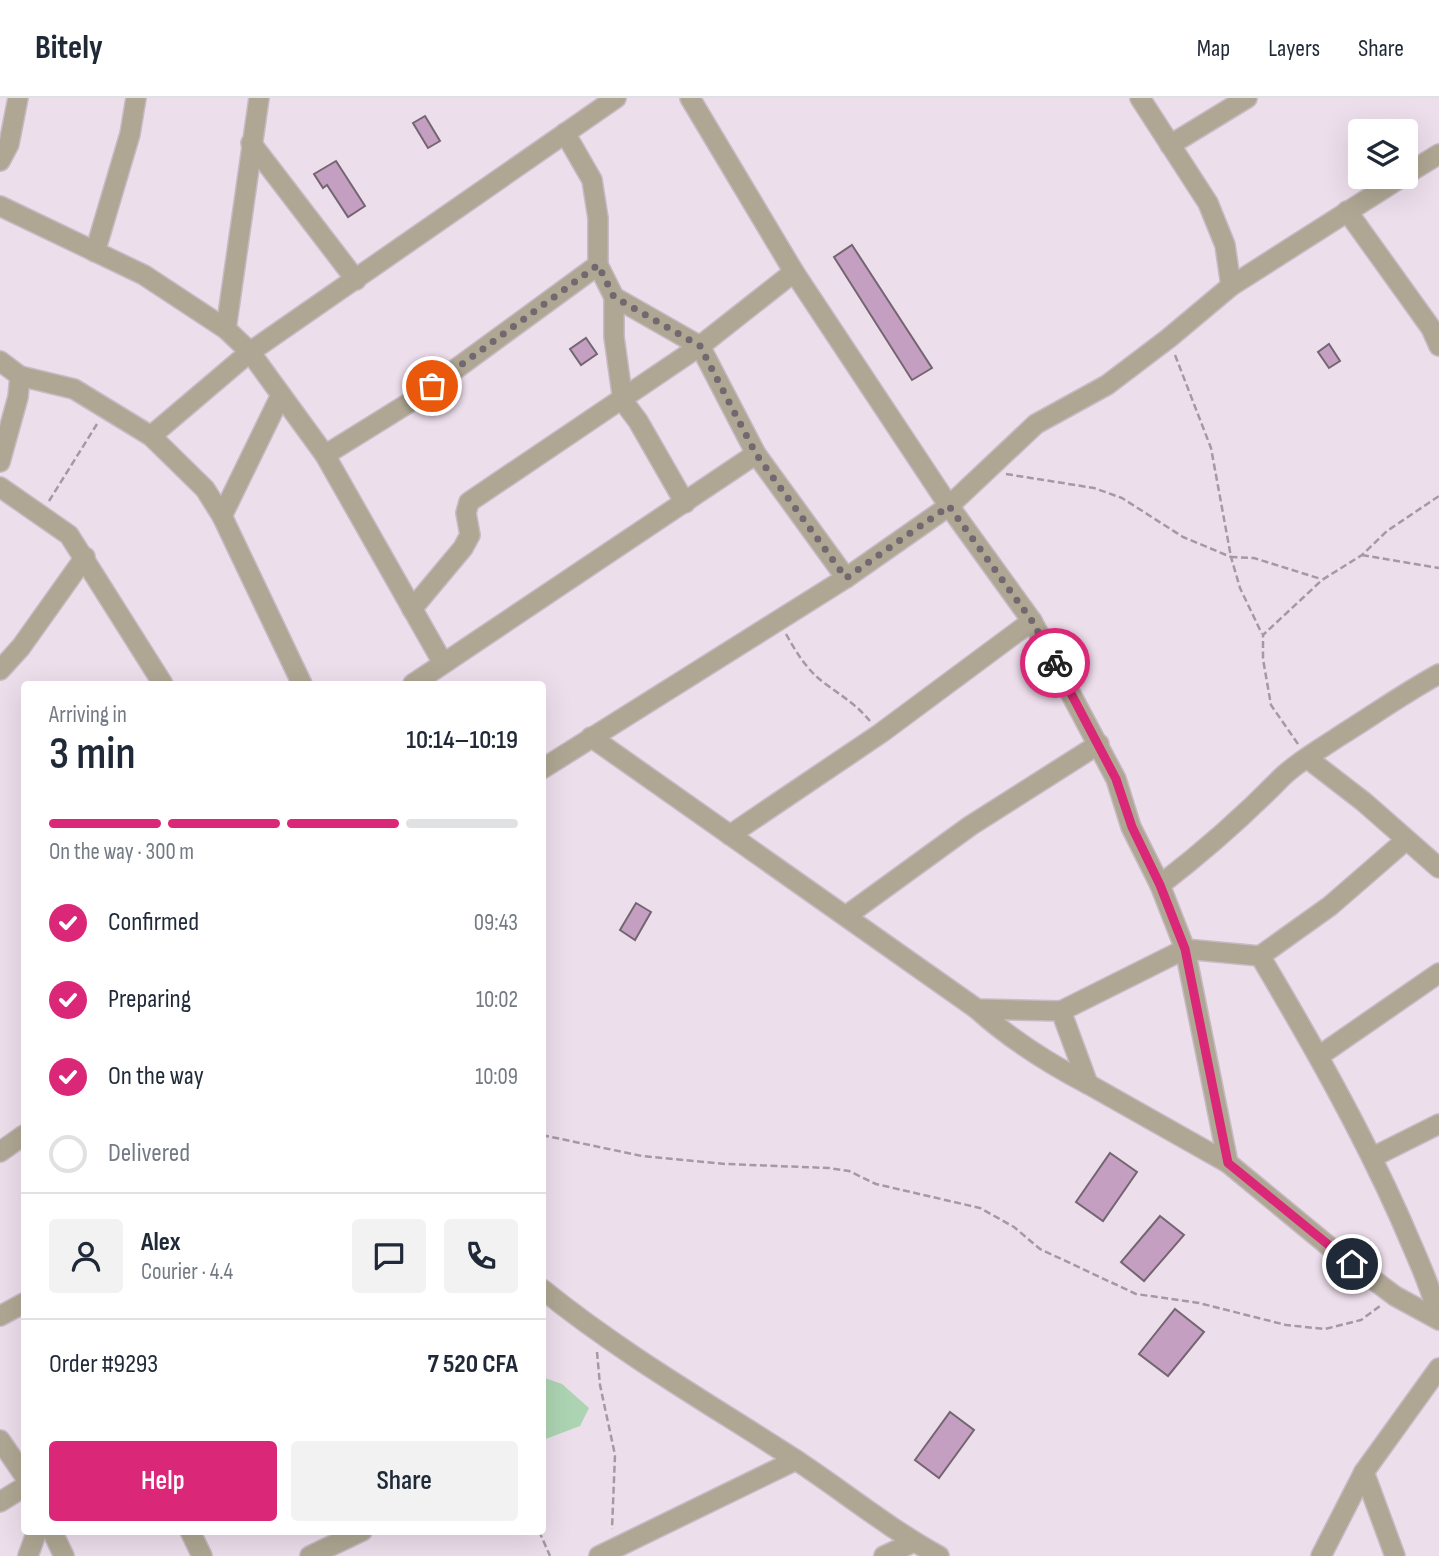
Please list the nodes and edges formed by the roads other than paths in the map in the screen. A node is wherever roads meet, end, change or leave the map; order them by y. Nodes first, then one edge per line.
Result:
1 (18, 98) edge
2 (136, 98) edge
3 (259, 98) edge
4 (616, 98) edge
5 (690, 98) edge
6 (1140, 98) edge
7 (1247, 98) edge
8 (565, 133) junction
9 (251, 143) junction
10 (1170, 145) junction
11 (1439, 154) edge
12 (0, 161) edge
13 (1418, 167) edge
14 (1383, 189) edge
15 (0, 206) edge
16 (1347, 211) junction
17 (95, 252) junction
18 (598, 265) junction
19 (794, 272) junction
20 (356, 280) junction
21 (1231, 286) junction
22 (614, 297) junction
23 (1435, 326) edge
24 (226, 329) junction
25 (700, 346) junction
26 (1439, 346) edge
27 (250, 352) junction
28 (0, 361) edge
29 (20, 376) junction
30 (281, 395) junction
31 (623, 401) junction
32 (151, 436) junction
33 (756, 454) junction
34 (325, 455) junction
35 (0, 461) edge
36 (0, 487) edge
37 (685, 503) junction
38 (949, 506) junction
39 (222, 516) junction
40 (85, 557) junction
41 (846, 578) junction
42 (412, 609) junction
43 (1032, 621) junction
44 (443, 663) junction
45 (0, 670) edge
46 (1439, 674) edge
47 (161, 681) edge
48 (301, 681) edge
49 (417, 681) edge
50 (591, 737) junction
51 (1099, 744) junction
52 (1307, 758) junction
53 (546, 766) edge
54 (730, 835) junction
55 (1406, 840) junction
56 (1439, 868) edge
57 (1160, 885) junction
58 (846, 916) junction
59 (1185, 949) junction
60 (1260, 956) junction
61 (1439, 973) edge
62 (977, 1009) junction
63 (1061, 1012) junction
64 (1319, 1056) junction
65 (1088, 1084) junction
66 (1439, 1124) edge
67 (21, 1136) edge
68 (3, 1143) edge
69 (1373, 1157) junction
70 (1228, 1163) junction
71 (546, 1292) edge
72 (21, 1305) edge
73 (0, 1316) edge
74 (1439, 1320) edge
75 (1439, 1368) edge
76 (0, 1440) edge
77 (796, 1460) junction
78 (21, 1471) edge
79 (1364, 1472) junction
80 (21, 1489) edge
81 (0, 1502) edge
82 (36, 1535) edge
83 (54, 1535) edge
84 (192, 1535) edge
85 (354, 1535) edge
86 (914, 1542) junction
87 (605, 1553) edge
88 (28, 1556) edge
89 (64, 1556) edge
90 (202, 1556) edge
91 (310, 1556) edge
92 (884, 1556) edge
93 (939, 1556) edge
94 (1321, 1556) edge
95 (1395, 1556) edge

1 - 12 street
2 - 17 street
3 - 9 street
4 - 8 street
5 - 19 street
6 - 10 street
7 - 10 street
8 - 18 street
8 - 20 street
9 - 20 street
9 - 24 street
10 - 21 street
11 - 13 street
14 - 16 street
15 - 17 street
16 - 21 street
16 - 23 street
17 - 24 street
18 - 22 street
18 - 34 street
19 - 25 street
19 - 38 street
20 - 27 street
21 - 38 street
22 - 25 street
22 - 31 street
23 - 26 street
24 - 27 street
25 - 31 street
25 - 33 street
27 - 30 street
27 - 32 street
28 - 29 street
29 - 32 street
29 - 35 street
30 - 34 street
30 - 39 street
31 - 37 street
31 - 42 street
32 - 39 street
33 - 37 street
33 - 41 street
34 - 42 street
36 - 40 street
37 - 44 street
38 - 41 street
38 - 43 street
39 - 48 street
40 - 45 street
40 - 47 street
41 - 50 street
42 - 44 street
43 - 51 street
43 - 54 street
44 - 49 street
46 - 52 street
50 - 53 street
50 - 54 street
51 - 57 street
51 - 58 street
52 - 55 street
52 - 57 street
54 - 58 street
55 - 56 street
55 - 60 street
57 - 59 street
58 - 62 street
59 - 60 street
59 - 63 street
59 - 70 street
60 - 64 street
61 - 64 street
62 - 63 street
62 - 65 street
63 - 65 street
64 - 69 street
65 - 70 street
66 - 69 street
67 - 68 street
69 - 74 street
70 - 74 street
71 - 77 street
72 - 73 street
75 - 79 street
76 - 78 street
77 - 86 street
77 - 87 street
79 - 94 street
79 - 95 street
80 - 81 street
82 - 88 street
83 - 89 street
84 - 90 street
85 - 91 street
86 - 92 street
86 - 93 street

